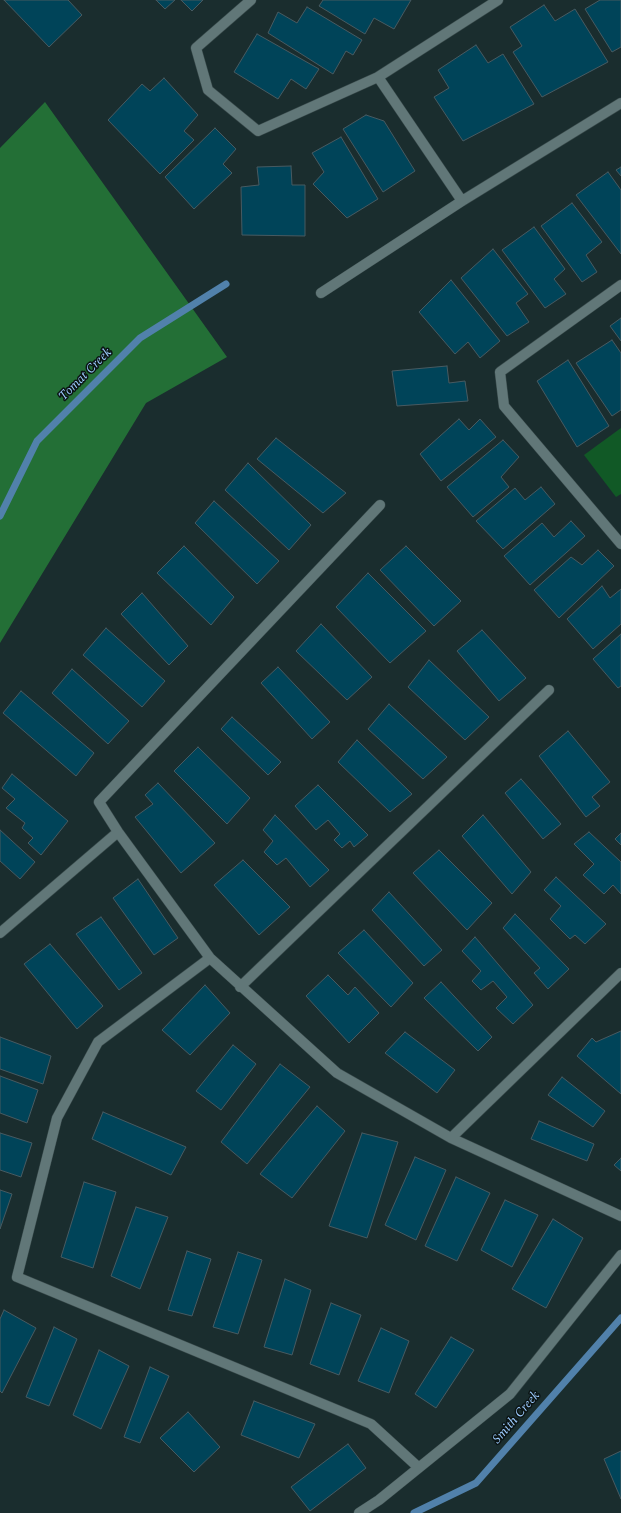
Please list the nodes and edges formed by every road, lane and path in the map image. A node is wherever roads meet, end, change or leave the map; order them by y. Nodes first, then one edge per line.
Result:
1 (250, 0) edge
2 (498, 0) edge
3 (378, 77) junction
4 (621, 103) edge
5 (462, 201) junction
6 (621, 285) edge
7 (321, 293) dead end
8 (380, 505) dead end
9 (621, 544) edge
10 (549, 690) dead end
11 (118, 832) junction
12 (0, 933) edge
13 (210, 958) junction
14 (621, 973) edge
15 (240, 987) junction
16 (451, 1138) junction
17 (621, 1216) edge
18 (621, 1255) edge
19 (418, 1467) junction
20 (359, 1513) edge

1 - 3 street
2 - 3 street
3 - 5 street
4 - 5 street
5 - 7 street
6 - 9 street
8 - 11 street
10 - 15 street
11 - 12 street
11 - 13 street
13 - 15 street
13 - 19 street
14 - 16 street
15 - 16 street
16 - 17 street
18 - 19 street
19 - 20 street

